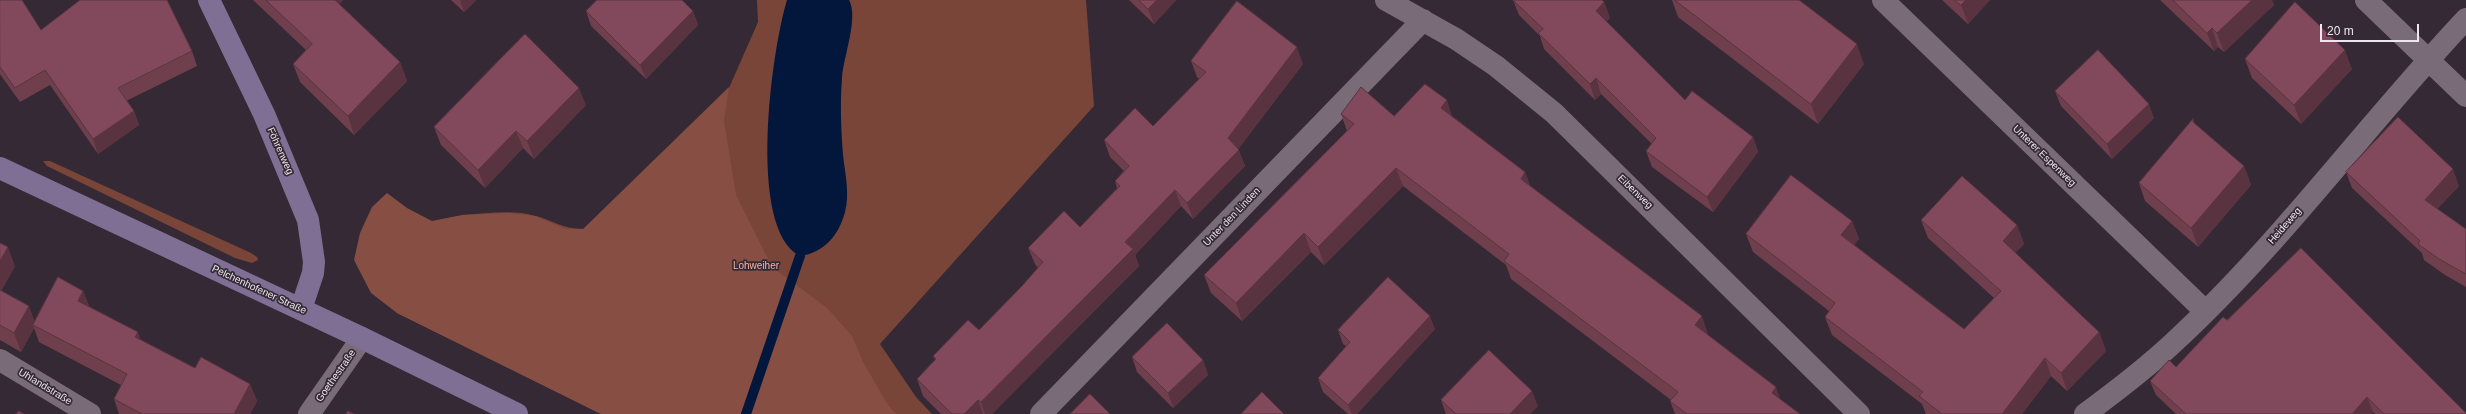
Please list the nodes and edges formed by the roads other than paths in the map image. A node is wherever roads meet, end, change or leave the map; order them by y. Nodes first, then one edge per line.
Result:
1 (209, 0) edge
2 (1386, 0) edge
3 (1883, 0) edge
4 (2366, 0) edge
5 (2466, 19) edge
6 (1423, 20) junction
7 (2428, 59) junction
8 (2466, 96) edge
9 (0, 168) edge
10 (301, 310) junction
11 (2205, 311) junction
12 (362, 338) junction
13 (0, 360) edge
14 (90, 414) edge
15 (309, 414) edge
16 (517, 414) edge
17 (1041, 414) edge
18 (1859, 414) edge
19 (2085, 414) edge

1 - 10 main road, Föhrenweg
2 - 6 street, Eibenweg
3 - 11 street, Unterer Espenweg
4 - 7 street
5 - 7 street, Heideweg
6 - 17 street, Unter den Linden
6 - 18 street, Eibenweg
7 - 8 street
7 - 11 street, Heideweg
9 - 10 main road, Pelchenhofener Straße
10 - 12 main road, Pelchenhofener Straße
11 - 19 street, Heideweg
12 - 15 street, Goethestraße
12 - 16 main road, Pelchenhofener Straße
13 - 14 street, Uhlandstraße

